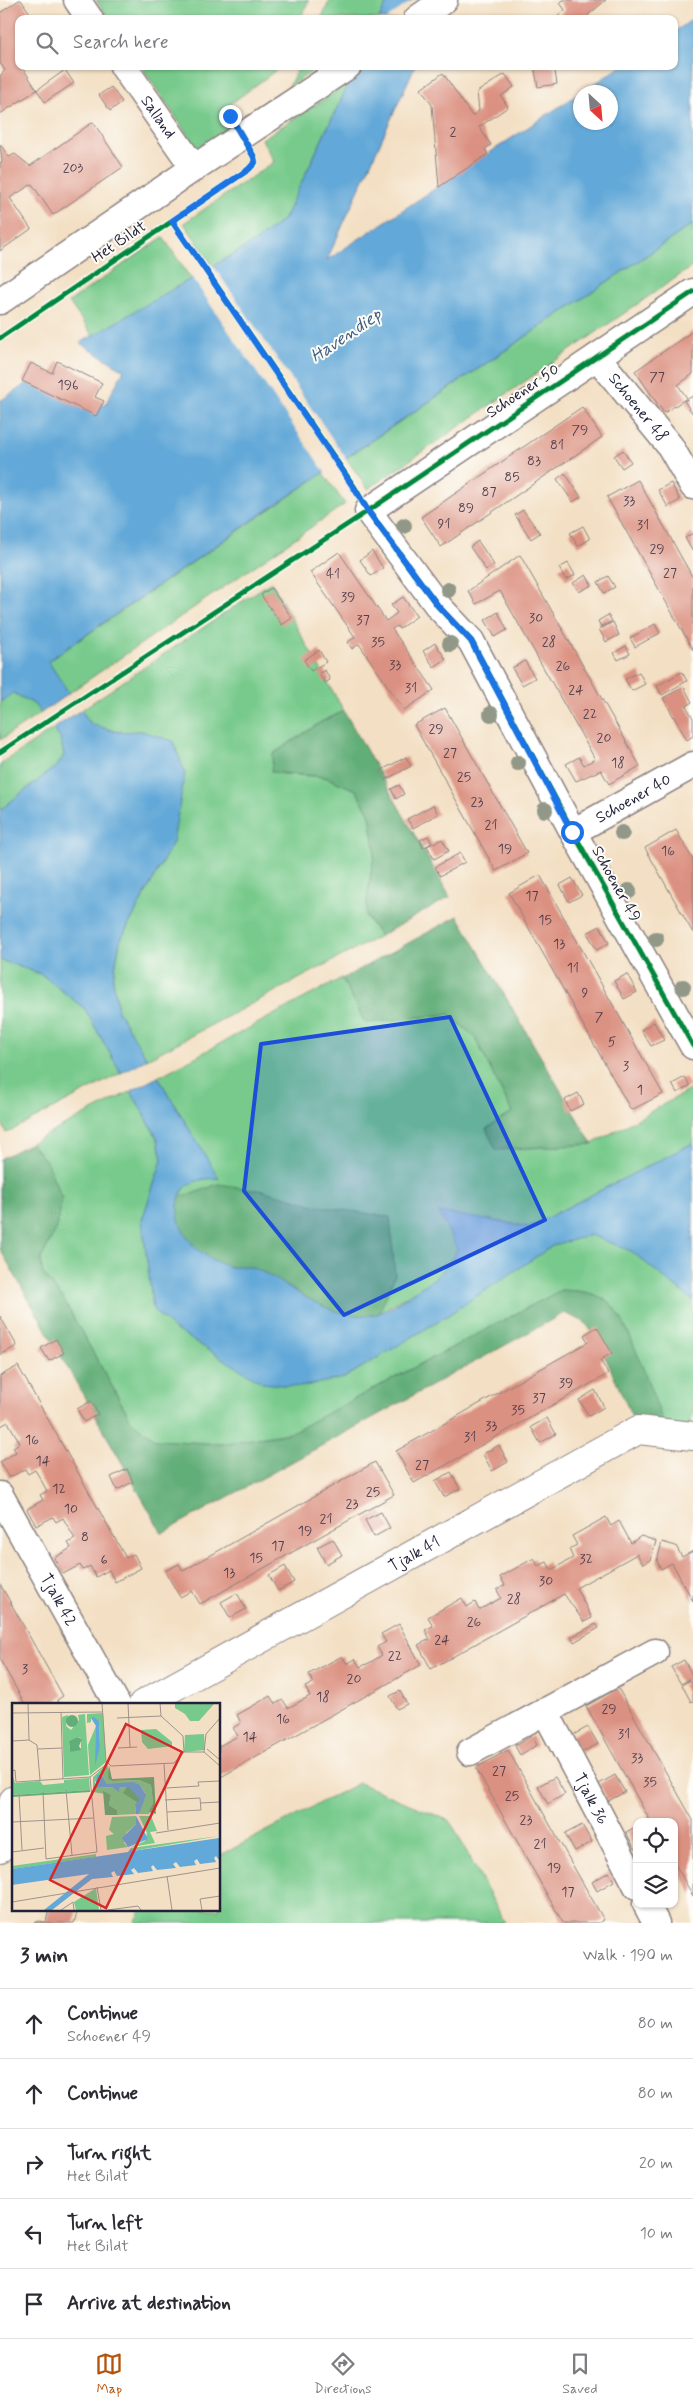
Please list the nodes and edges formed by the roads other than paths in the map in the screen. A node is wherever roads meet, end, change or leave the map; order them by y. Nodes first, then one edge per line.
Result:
1 (77, 0) edge
2 (444, 0) edge
3 (87, 15) edge
4 (423, 15) edge
5 (126, 70) edge
6 (342, 70) edge
7 (194, 168) junction
8 (693, 292) edge
9 (0, 301) edge
10 (596, 357) junction
11 (693, 486) edge
12 (368, 511) joint
13 (693, 765) edge
14 (572, 832) junction
15 (693, 1046) edge
16 (693, 1436) edge
17 (0, 1495) edge
18 (655, 1652) dead end
19 (116, 1703) edge
20 (145, 1703) edge
21 (545, 1711) junction
22 (470, 1752) dead end
23 (12, 1807) edge
24 (0, 1848) edge
25 (633, 1878) edge
26 (648, 1908) edge
27 (656, 1923) edge

1 - 3 street
2 - 4 street
5 - 7 street, Salland
6 - 7 street, Het Bildt
7 - 9 street, Het Bildt
8 - 10 street, Schoener 50
10 - 11 street, Schoener 48
10 - 12 street, Schoener 50
12 - 14 street, Schoener 49
13 - 14 street, Schoener 40
14 - 15 street, Schoener 49
16 - 20 street, Tjalk 41
17 - 19 street, Tjalk 42
18 - 21 street
21 - 22 street
21 - 25 street, Tjalk 36
23 - 24 street
26 - 27 street

